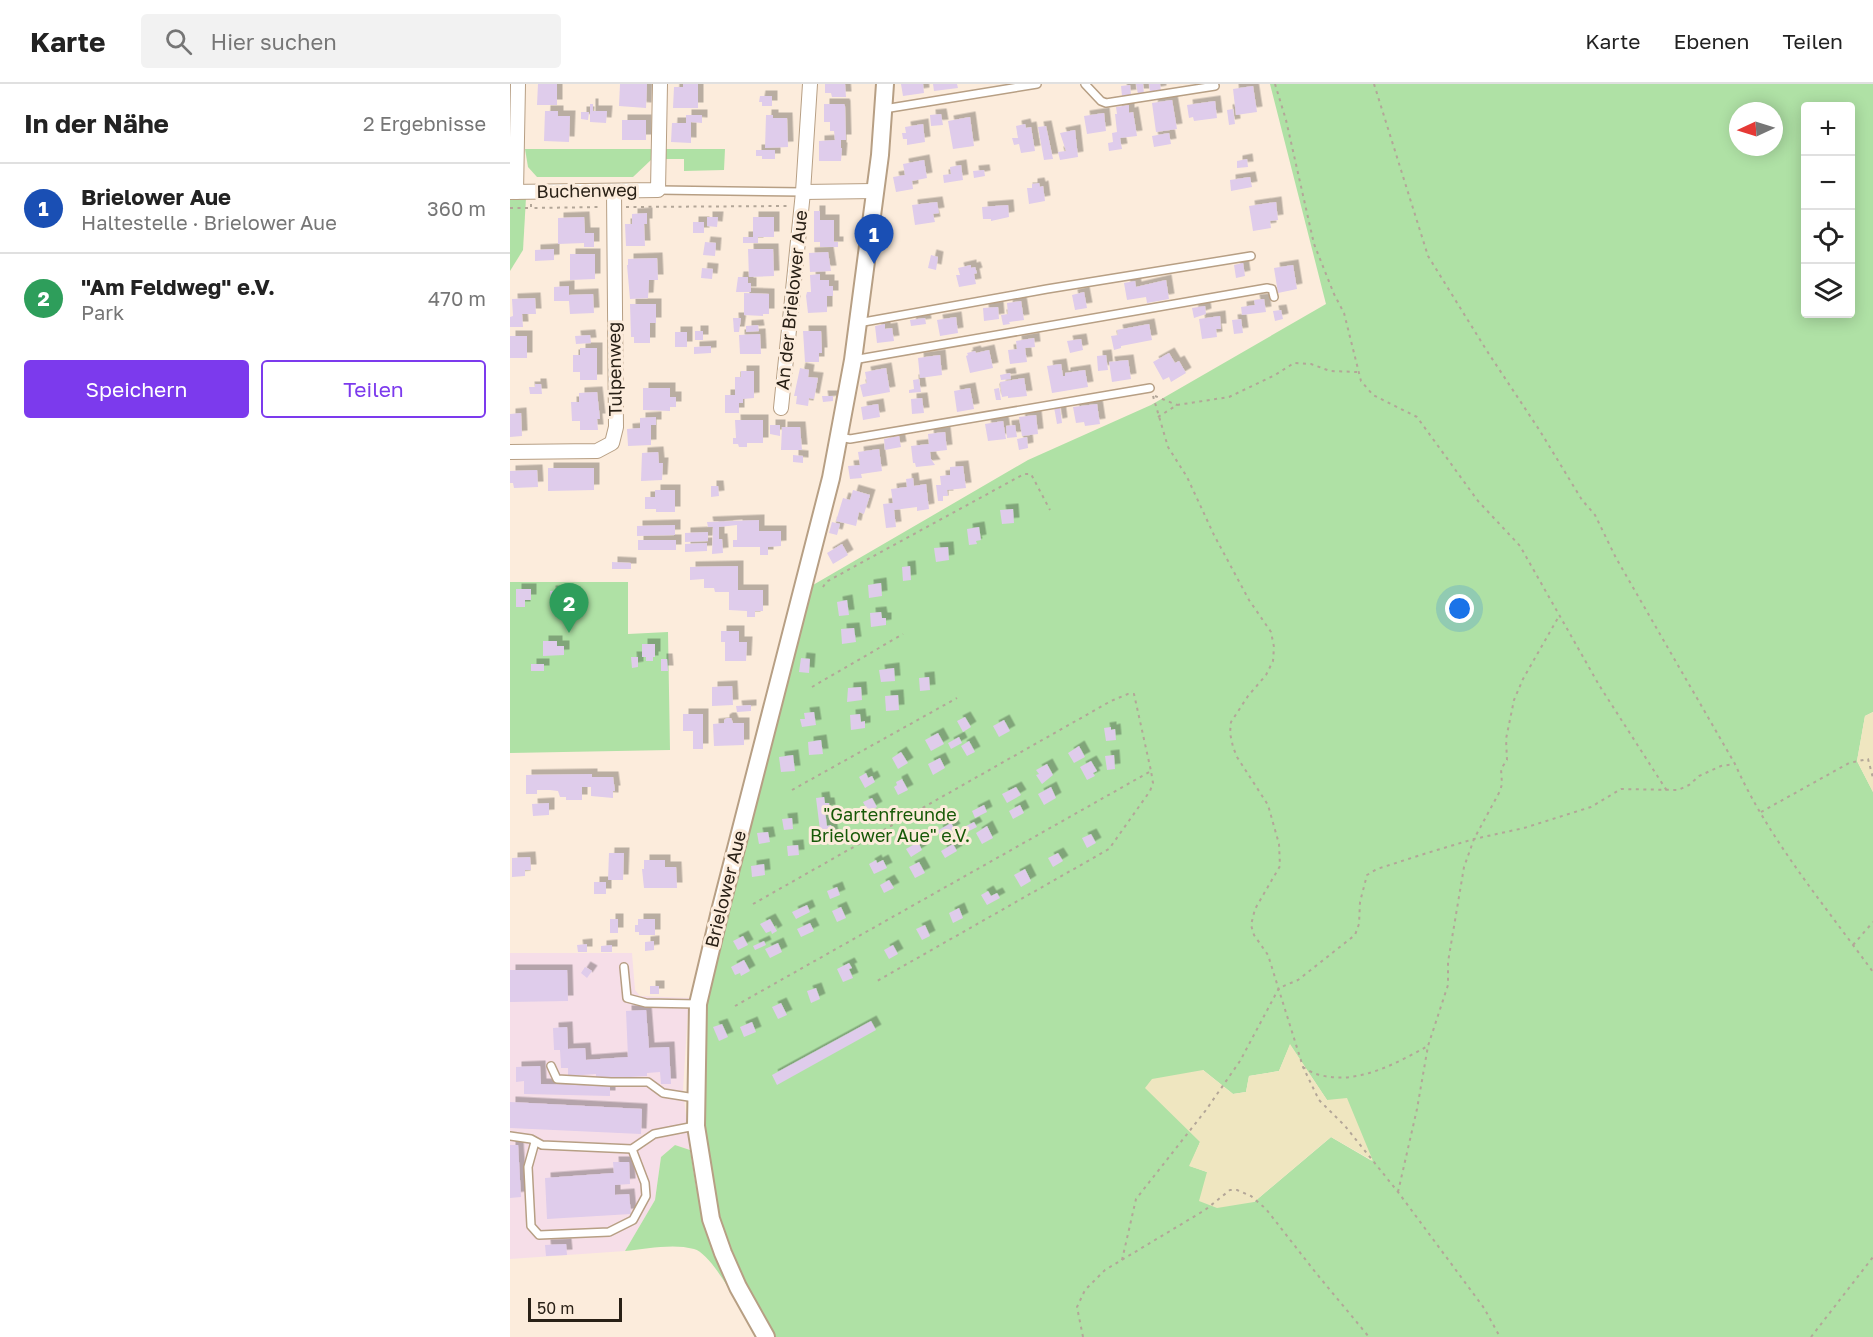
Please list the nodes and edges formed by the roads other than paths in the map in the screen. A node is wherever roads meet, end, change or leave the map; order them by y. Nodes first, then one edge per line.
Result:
1 (518, 84) edge
2 (660, 84) edge
3 (810, 84) edge
4 (885, 84) edge
5 (1037, 84) edge
6 (1085, 84) edge
7 (1213, 85) edge
8 (884, 109) junction
9 (658, 190) junction
10 (614, 191) junction
11 (875, 191) junction
12 (513, 192) edge
13 (802, 199) junction
14 (1251, 256) dead end
15 (1274, 297) dead end
16 (858, 323) junction
17 (853, 360) junction
18 (1150, 388) dead end
19 (781, 408) dead end
20 (840, 437) junction
21 (510, 452) edge
22 (624, 967) dead end
23 (698, 1004) junction
24 (551, 1066) dead end
25 (695, 1098) junction
26 (696, 1126) junction
27 (510, 1136) edge
28 (535, 1142) junction
29 (632, 1149) junction
30 (766, 1337) edge

1 - 12 street, Buchenweg
2 - 9 street
3 - 13 street, An der Brielower Aue
4 - 8 street, Brielower Aue
5 - 8 lane
6 - 7 lane
8 - 11 street, Brielower Aue
9 - 10 street, Buchenweg
9 - 13 lane
10 - 12 street, Buchenweg
10 - 21 street, Tulpenweg
11 - 13 street, An der Brielower Aue
11 - 16 street, Brielower Aue
13 - 19 street, An der Brielower Aue
14 - 16 lane
15 - 17 lane
16 - 17 street, Brielower Aue
17 - 20 street, Brielower Aue
18 - 20 lane
20 - 23 street, Brielower Aue
22 - 23 lane
23 - 25 street, Brielower Aue
24 - 25 lane
25 - 26 street, Brielower Aue
26 - 29 lane
26 - 30 street, Brielower Aue
27 - 28 lane
28 - 29 lane
28 - 29 lane

